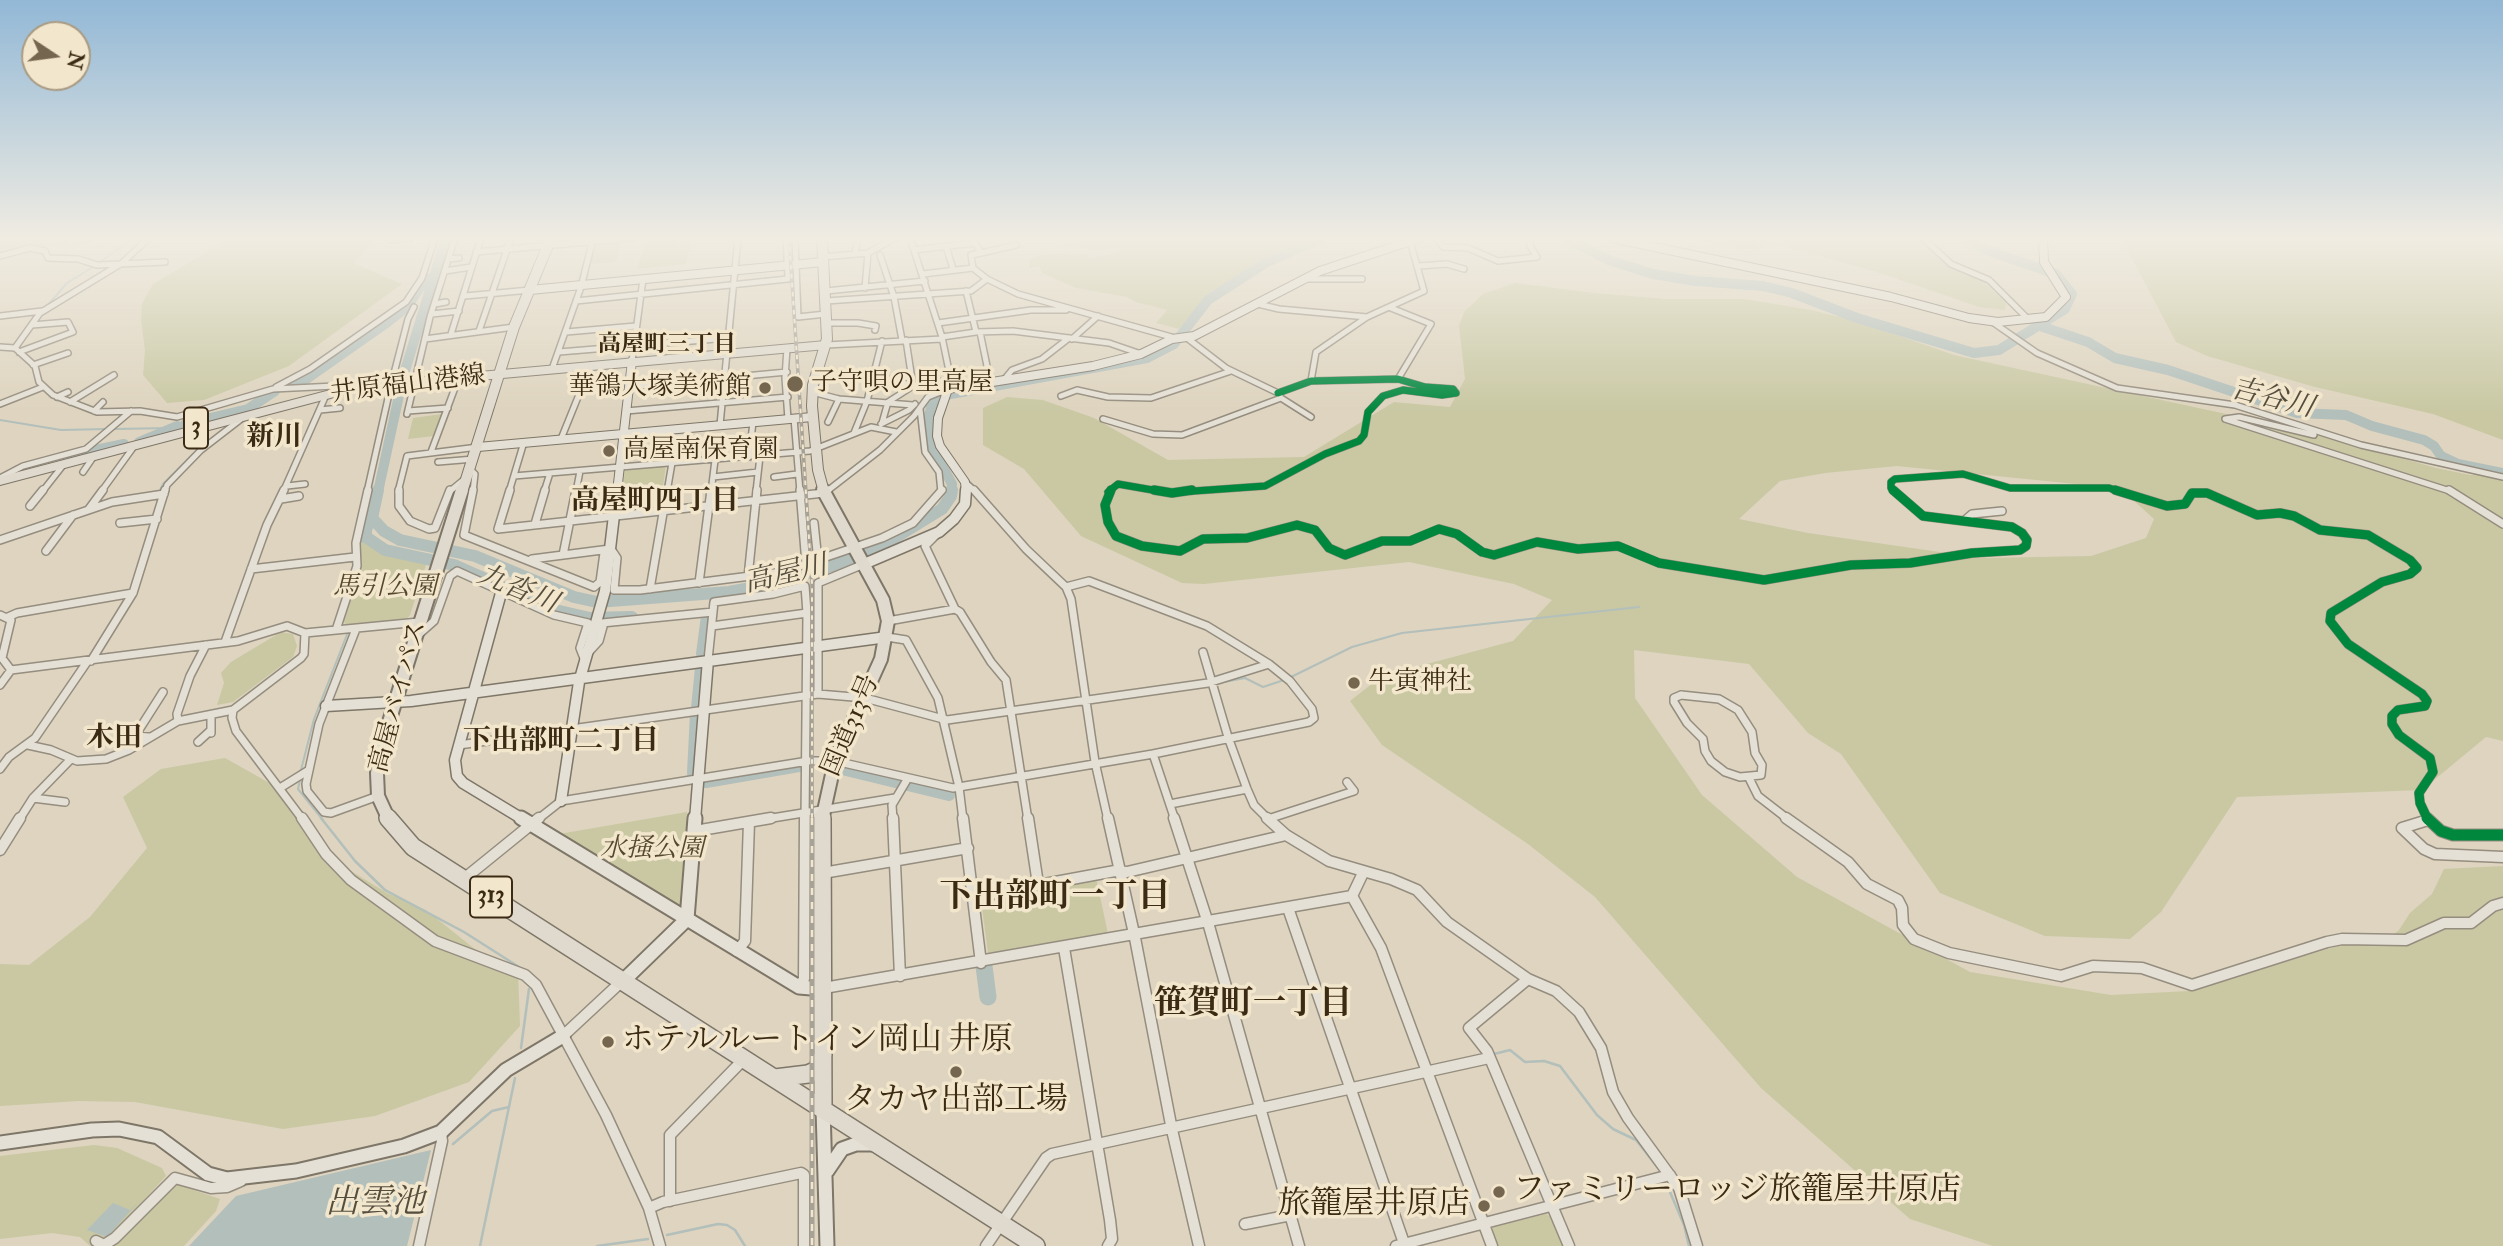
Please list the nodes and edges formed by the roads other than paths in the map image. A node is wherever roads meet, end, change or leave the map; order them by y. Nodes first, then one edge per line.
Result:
1 (67, 296) edge
2 (410, 296) edge
3 (437, 296) edge
4 (465, 296) edge
5 (491, 296) edge
6 (527, 296) edge
7 (578, 296) edge
8 (629, 296) edge
9 (641, 296) edge
10 (730, 296) edge
11 (796, 296) edge
12 (826, 296) edge
13 (836, 296) edge
14 (904, 296) edge
15 (930, 296) edge
16 (967, 296) edge
17 (1024, 296) edge
18 (1272, 296) edge
19 (1415, 296) edge
20 (1887, 296) edge
21 (2005, 296) edge
22 (2066, 296) edge
23 (894, 297) junction
24 (576, 301) junction
25 (446, 302) dead end
26 (435, 304) junction
27 (1258, 304) junction
28 (414, 307) dead end
29 (1391, 309) junction
30 (1073, 310) junction
31 (42, 311) junction
32 (459, 311) junction
33 (432, 314) junction
34 (0, 316) edge
35 (1098, 316) junction
36 (1367, 317) junction
37 (973, 318) junction
38 (826, 319) junction
39 (2029, 320) junction
40 (1991, 321) junction
41 (938, 323) junction
42 (32, 325) junction
43 (636, 326) junction
44 (514, 327) junction
45 (81, 329) dead end
46 (875, 330) dead end
47 (479, 331) junction
48 (73, 332) junction
49 (566, 332) junction
50 (978, 332) junction
51 (451, 334) junction
52 (728, 338) junction
53 (942, 338) junction
54 (1070, 338) junction
55 (1182, 338) junction
56 (425, 339) junction
57 (904, 340) junction
58 (882, 341) junction
59 (826, 345) junction
60 (634, 346) junction
61 (0, 347) edge
62 (787, 348) junction
63 (17, 350) junction
64 (559, 352) junction
65 (68, 353) dead end
66 (727, 353) junction
67 (1141, 354) junction
68 (632, 361) junction
69 (33, 365) junction
70 (591, 365) junction
71 (552, 369) junction
72 (1231, 371) junction
73 (787, 372) junction
74 (499, 374) junction
75 (874, 374) junction
76 (114, 375) dead end
77 (459, 377) junction
78 (814, 377) junction
79 (725, 378) junction
80 (1398, 379) junction
81 (1311, 381) junction
82 (413, 382) junction
83 (1003, 382) junction
84 (393, 383) junction
85 (980, 384) junction
86 (367, 386) junction
87 (912, 386) junction
88 (948, 386) junction
89 (43, 387) junction
90 (628, 387) junction
91 (273, 389) junction
92 (68, 392) dead end
93 (812, 392) junction
94 (326, 395) junction
95 (1061, 396) dead end
96 (1280, 396) junction
97 (57, 397) junction
98 (788, 397) junction
99 (839, 399) junction
100 (867, 401) junction
101 (70, 402) junction
102 (103, 402) dead end
103 (888, 402) junction
104 (723, 403) junction
105 (0, 404) edge
106 (916, 407) junction
107 (340, 408) dead end
108 (448, 408) junction
109 (94, 411) junction
110 (131, 411) junction
111 (320, 411) junction
112 (626, 411) junction
113 (245, 416) junction
114 (813, 416) junction
115 (1311, 417) dead end
116 (791, 418) junction
117 (1103, 419) dead end
118 (753, 422) junction
119 (828, 422) dead end
120 (181, 425) junction
121 (720, 425) junction
122 (879, 425) junction
123 (896, 432) junction
124 (622, 433) junction
125 (854, 433) junction
126 (561, 439) junction
127 (524, 442) junction
128 (2353, 442) junction
129 (135, 445) junction
130 (478, 447) junction
131 (816, 450) junction
132 (431, 452) junction
133 (796, 453) junction
134 (94, 456) junction
135 (760, 456) junction
136 (750, 457) junction
137 (715, 460) junction
138 (438, 462) dead end
139 (672, 463) junction
140 (64, 464) junction
141 (619, 467) junction
142 (471, 468) junction
143 (580, 471) junction
144 (83, 472) dead end
145 (758, 472) junction
146 (550, 473) junction
147 (797, 474) junction
148 (514, 476) junction
149 (713, 477) junction
150 (774, 477) dead end
151 (2503, 477) edge
152 (0, 480) edge
153 (965, 482) junction
154 (305, 484) dead end
155 (287, 486) junction
156 (824, 493) junction
157 (164, 494) junction
158 (299, 496) dead end
159 (800, 497) junction
160 (281, 499) junction
161 (755, 502) junction
162 (30, 506) dead end
163 (710, 506) junction
164 (88, 510) junction
165 (663, 511) junction
166 (2002, 511) dead end
167 (73, 515) junction
168 (613, 516) junction
169 (157, 519) junction
170 (570, 521) junction
171 (1964, 521) junction
172 (120, 523) dead end
173 (814, 523) dead end
174 (535, 524) junction
175 (2503, 524) edge
176 (498, 528) junction
177 (939, 532) junction
178 (0, 540) edge
179 (483, 540) junction
180 (611, 549) junction
181 (47, 551) dead end
182 (563, 555) junction
183 (859, 556) junction
184 (355, 557) junction
185 (530, 560) junction
186 (818, 561) junction
187 (806, 565) junction
188 (251, 569) junction
189 (748, 577) junction
190 (699, 583) junction
191 (1066, 587) junction
192 (807, 588) junction
193 (818, 588) junction
194 (650, 589) junction
195 (132, 593) junction
196 (501, 593) junction
197 (955, 609) junction
198 (713, 612) junction
199 (807, 613) junction
200 (4, 616) edge
201 (888, 621) junction
202 (419, 622) junction
203 (596, 623) junction
204 (712, 626) junction
205 (356, 629) junction
206 (335, 630) junction
207 (305, 633) junction
208 (887, 637) junction
209 (415, 638) junction
210 (225, 642) junction
211 (206, 645) junction
212 (818, 646) junction
213 (806, 648) junction
214 (1203, 652) dead end
215 (708, 660) junction
216 (89, 662) junction
217 (1269, 664) junction
218 (11, 670) junction
219 (580, 678) junction
220 (1211, 682) junction
221 (0, 685) edge
222 (163, 692) dead end
223 (473, 692) junction
224 (818, 694) junction
225 (805, 695) junction
226 (865, 698) junction
227 (1087, 700) junction
228 (395, 703) junction
229 (326, 706) junction
230 (233, 710) junction
231 (705, 710) junction
232 (1012, 710) junction
233 (211, 715) junction
234 (942, 720) junction
235 (178, 721) junction
236 (570, 729) junction
237 (1228, 737) junction
238 (150, 738) junction
239 (198, 741) dead end
240 (28, 745) junction
241 (459, 745) junction
242 (1153, 754) junction
243 (71, 760) junction
244 (804, 761) junction
245 (835, 761) junction
246 (1095, 762) junction
247 (0, 769) edge
248 (309, 770) junction
249 (1022, 775) junction
250 (699, 778) junction
251 (1749, 778) junction
252 (906, 782) junction
253 (1347, 782) dead end
254 (959, 787) junction
255 (281, 788) junction
256 (1247, 789) junction
257 (378, 796) junction
258 (33, 798) junction
259 (895, 798) junction
260 (561, 801) junction
261 (65, 802) dead end
262 (1170, 804) junction
263 (822, 811) junction
264 (803, 813) junction
265 (1268, 820) junction
266 (2428, 820) junction
267 (749, 822) junction
268 (530, 826) junction
269 (695, 831) junction
270 (1286, 835) junction
271 (2503, 835) edge
272 (968, 848) junction
273 (0, 850) edge
274 (2503, 858) edge
275 (1188, 859) junction
276 (894, 861) junction
277 (1120, 871) junction
278 (822, 873) junction
279 (1363, 873) junction
280 (463, 879) junction
281 (1038, 884) junction
282 (1352, 896) junction
283 (974, 897) junction
284 (2503, 903) edge
285 (1289, 908) junction
286 (687, 919) junction
287 (1208, 923) junction
288 (1134, 935) junction
289 (1064, 948) junction
290 (737, 951) junction
291 (981, 962) junction
292 (900, 976) junction
293 (1528, 979) junction
294 (622, 982) junction
295 (799, 987) junction
296 (823, 989) junction
297 (563, 1035) junction
298 (824, 1052) junction
299 (744, 1058) junction
300 (1489, 1058) junction
301 (1427, 1072) junction
302 (775, 1078) junction
303 (1351, 1089) junction
304 (823, 1108) junction
305 (1262, 1109) junction
306 (1172, 1130) junction
307 (441, 1132) junction
308 (0, 1143) edge
309 (880, 1144) junction
310 (1096, 1145) junction
311 (1670, 1175) junction
312 (825, 1176) junction
313 (245, 1179) junction
314 (670, 1201) junction
315 (1551, 1204) junction
316 (649, 1208) junction
317 (1291, 1215) junction
318 (1001, 1223) junction
319 (1483, 1223) junction
320 (1245, 1224) dead end
321 (96, 1241) dead end
322 (830, 1244) edge
323 (1402, 1245) edge
324 (419, 1246) edge
325 (660, 1246) edge
326 (802, 1246) edge
327 (986, 1246) edge
328 (1036, 1246) edge
329 (1108, 1246) edge
330 (1199, 1246) edge
331 (1299, 1246) edge
332 (1492, 1246) edge
333 (1569, 1246) edge
334 (1697, 1246) edge

1 - 31 street
2 - 91 street
3 - 26 street
4 - 32 street
5 - 47 street
6 - 44 highway, 高屋バイパス / 313
7 - 24 street
8 - 24 street
9 - 43 street
10 - 52 street
11 - 38 street
12 - 38 highway, 国道313号
13 - 23 street
14 - 23 street
15 - 41 street
16 - 37 street
17 - 30 street
18 - 27 street
19 - 29 street
20 - 40 street
21 - 39 street
22 - 39 street
23 - 57 street
24 - 49 street
25 - 26 street
26 - 33 street
27 - 36 street
27 - 55 street
28 - 84 street
29 - 36 street
29 - 80 street
30 - 35 street
30 - 37 street
31 - 34 street
31 - 42 street
32 - 33 street
32 - 51 street
33 - 56 street
35 - 54 street
35 - 55 street
36 - 81 street
37 - 41 street
37 - 50 street
38 - 46 street
38 - 59 highway, 国道313号
39 - 40 street
40 - 128 street
41 - 53 street
42 - 48 street
42 - 63 street
43 - 49 street
43 - 60 street
44 - 47 street
44 - 74 highway, 高屋バイパス / 313
45 - 48 street
47 - 51 street
48 - 63 street
49 - 64 street
50 - 53 street
50 - 54 street
50 - 85 street
51 - 56 street
52 - 60 street
52 - 66 street
53 - 57 street
53 - 88 street
54 - 67 street
54 - 83 street
55 - 67 street
55 - 72 street
56 - 82 street
57 - 58 street
57 - 87 street
58 - 59 street
58 - 75 street
59 - 62 main road, 井原福山港線 / 3
59 - 78 highway, 国道313号
60 - 64 street
60 - 68 street
61 - 63 street
62 - 66 main road, 井原福山港線 / 3
62 - 73 street
63 - 69 street
64 - 71 street
65 - 69 street
66 - 68 main road, 井原福山港線 / 3
66 - 79 street
67 - 83 street
68 - 70 main road, 井原福山港線 / 3
68 - 90 street
69 - 89 street
70 - 71 main road, 井原福山港線 / 3
70 - 126 street
71 - 74 main road, 井原福山港線 / 3
72 - 95 street
72 - 96 street
73 - 79 street
73 - 98 street
74 - 77 main road, 井原福山港線 / 3
74 - 130 highway, 高屋バイパス / 313
75 - 78 street
75 - 87 street
75 - 100 street
76 - 101 street
77 - 82 main road, 井原福山港線 / 3
77 - 108 street
78 - 93 highway, 国道313号
79 - 90 street
79 - 104 street
80 - 81 street
80 - 171 street
81 - 96 street
82 - 84 main road, 井原福山港線 / 3
82 - 108 street
83 - 85 street
84 - 86 main road, 井原福山港線 / 3
84 - 184 street
85 - 88 street
86 - 91 street
86 - 94 main road, 井原福山港線 / 3
87 - 88 street
87 - 103 street
88 - 106 street
88 - 153 street
89 - 97 street
89 - 105 street
90 - 112 street
91 - 120 street
92 - 97 street
93 - 99 street
93 - 114 highway, 国道313号
94 - 111 street
94 - 113 main road, 井原福山港線 / 3
96 - 115 street
96 - 117 street
97 - 101 street
98 - 104 street
98 - 116 street
99 - 100 street
99 - 119 street
100 - 103 street
100 - 125 street
101 - 109 street
102 - 109 street
103 - 106 street
103 - 122 street
104 - 112 street
104 - 121 street
106 - 122 street
106 - 123 street
106 - 183 street
107 - 111 street
108 - 132 street
109 - 110 street
110 - 120 street
110 - 152 street
111 - 155 street
112 - 124 street
113 - 120 main road, 井原福山港線 / 3
113 - 157 street
114 - 116 street
114 - 131 highway, 国道313号
116 - 118 street
116 - 133 street
118 - 121 street
118 - 136 street
120 - 129 main road, 井原福山港線 / 3
121 - 124 street
122 - 123 street
122 - 125 street
123 - 156 street
124 - 126 street
124 - 141 street
125 - 131 street
126 - 127 street
127 - 130 street
127 - 148 street
128 - 151 street
128 - 175 street
129 - 134 main road, 井原福山港線 / 3
129 - 164 street
130 - 132 street
130 - 142 highway, 高屋バイパス / 313
131 - 133 street
131 - 156 highway, 国道313号
132 - 142 street
133 - 135 street
133 - 147 street
134 - 140 main road, 井原福山港線 / 3
134 - 144 street
135 - 136 street
135 - 145 street
136 - 137 street
137 - 139 street
137 - 149 street
138 - 142 street
139 - 141 street
139 - 165 street
140 - 152 main road, 井原福山港線 / 3
140 - 162 street
141 - 143 street
141 - 168 street
142 - 179 street
142 - 202 highway, 高屋バイパス / 313
143 - 146 street
143 - 170 street
145 - 149 street
145 - 161 street
146 - 148 street
146 - 174 street
147 - 150 street
147 - 159 street
148 - 176 street
149 - 163 street
153 - 177 street
153 - 191 street
154 - 155 street
155 - 160 street
156 - 159 street
156 - 183 highway, 国道313号
157 - 164 street
157 - 169 street
158 - 160 street
159 - 161 street
159 - 187 street
160 - 188 street
161 - 163 street
161 - 189 street
163 - 165 street
163 - 190 street
164 - 167 street
165 - 168 street
165 - 194 street
166 - 171 street
167 - 178 street
167 - 181 street
168 - 170 street
168 - 180 street
169 - 172 street
169 - 195 street
170 - 174 street
170 - 182 street
171 - 266 street
173 - 186 street
174 - 176 street
176 - 179 street
177 - 183 street
177 - 197 street
179 - 185 street
180 - 182 street
180 - 185 street
180 - 194 street
180 - 203 street
182 - 185 street
183 - 186 street
183 - 193 street
183 - 201 highway, 国道313号
184 - 188 street
184 - 206 street
186 - 187 street
187 - 189 street
188 - 210 street
189 - 190 street
190 - 194 street
191 - 217 street
191 - 227 street
192 - 193 street
192 - 198 street
192 - 199 street
193 - 212 street
195 - 200 street
195 - 216 street
196 - 203 street
196 - 209 street
196 - 223 street
197 - 201 street
197 - 232 street
198 - 203 street
198 - 204 street
199 - 204 street
199 - 213 street
200 - 218 street
201 - 208 highway, 国道313号
202 - 205 street
202 - 209 highway, 高屋バイパス / 313
203 - 219 street
204 - 215 street
205 - 206 street
205 - 229 street
206 - 207 street
207 - 210 street
207 - 230 street
208 - 212 street
208 - 226 highway, 国道313号
208 - 234 street
209 - 228 highway, 高屋バイパス / 313
210 - 211 street
211 - 216 street
211 - 235 street
212 - 213 street
212 - 224 street
213 - 215 street
213 - 225 street
214 - 220 street
215 - 219 street
215 - 231 street
216 - 218 street
216 - 240 street
217 - 220 street
217 - 237 street
218 - 221 street
219 - 223 street
219 - 236 street
220 - 227 street
220 - 237 street
222 - 238 street
223 - 228 street
223 - 241 street
224 - 225 street
224 - 226 street
225 - 231 street
225 - 244 street
226 - 234 street
226 - 245 highway, 国道313号
227 - 232 street
227 - 246 street
228 - 229 street
228 - 257 highway, 高屋バイパス / 313
229 - 248 street
230 - 233 street
230 - 255 street
231 - 236 street
231 - 250 street
232 - 234 street
232 - 249 street
233 - 235 street
233 - 239 street
234 - 254 street
235 - 238 street
236 - 241 street
236 - 260 street
237 - 242 street
237 - 256 street
238 - 243 street
240 - 243 street
240 - 247 street
241 - 268 street
242 - 246 street
242 - 262 street
243 - 258 street
244 - 245 street
244 - 250 street
244 - 264 street
245 - 252 street
245 - 263 highway, 国道313号
246 - 249 street
246 - 277 street
248 - 255 street
248 - 257 street
249 - 254 street
249 - 281 street
250 - 260 street
250 - 269 street
251 - 251 street
251 - 284 street
252 - 254 street
252 - 259 street
253 - 265 street
254 - 272 street
255 - 297 street
256 - 262 street
256 - 265 street
257 - 280 highway, 高屋バイパス / 313
258 - 261 street
258 - 273 street
259 - 263 street
259 - 276 street
260 - 268 street
262 - 275 street
263 - 264 street
263 - 278 highway, 国道313号
264 - 267 street
264 - 295 street
265 - 270 street
266 - 271 street
266 - 274 street
267 - 269 street
267 - 290 street
268 - 280 street
268 - 286 street
269 - 286 street
270 - 275 street
270 - 279 street
272 - 276 street
272 - 283 street
275 - 277 street
275 - 287 street
276 - 278 street
276 - 292 street
277 - 281 street
277 - 288 street
278 - 296 highway, 国道313号
279 - 282 street
279 - 293 street
280 - 294 highway, 高屋バイパス / 313
281 - 283 street
282 - 285 street
282 - 301 street
283 - 291 street
285 - 287 street
285 - 303 street
286 - 290 street
286 - 294 street
287 - 288 street
287 - 305 street
288 - 289 street
288 - 306 street
289 - 291 street
289 - 310 street
290 - 295 street
291 - 292 street
292 - 296 street
293 - 300 street
293 - 311 street
294 - 297 street
294 - 299 highway, 高屋バイパス / 313
295 - 296 street
296 - 298 highway, 国道313号
297 - 307 street
297 - 316 street
298 - 302 highway
298 - 304 highway, 国道313号
299 - 302 highway, 高屋バイパス / 313
299 - 314 street
300 - 301 street
300 - 315 street
301 - 303 street
301 - 319 street
302 - 304 highway, 高屋バイパス / 313
303 - 305 street
303 - 323 street
304 - 309 highway, 313
304 - 312 street
305 - 306 street
305 - 317 street
306 - 310 street
306 - 330 street
307 - 313 street
307 - 324 street
308 - 313 street
309 - 312 street
309 - 318 highway, 313
310 - 318 street
310 - 329 street
311 - 315 street
311 - 334 street
312 - 322 street
313 - 321 street
314 - 316 street
314 - 326 street
315 - 319 street
315 - 333 street
316 - 325 street
317 - 320 street
317 - 331 street
318 - 327 street
318 - 328 highway, 313
319 - 323 street
319 - 332 street

